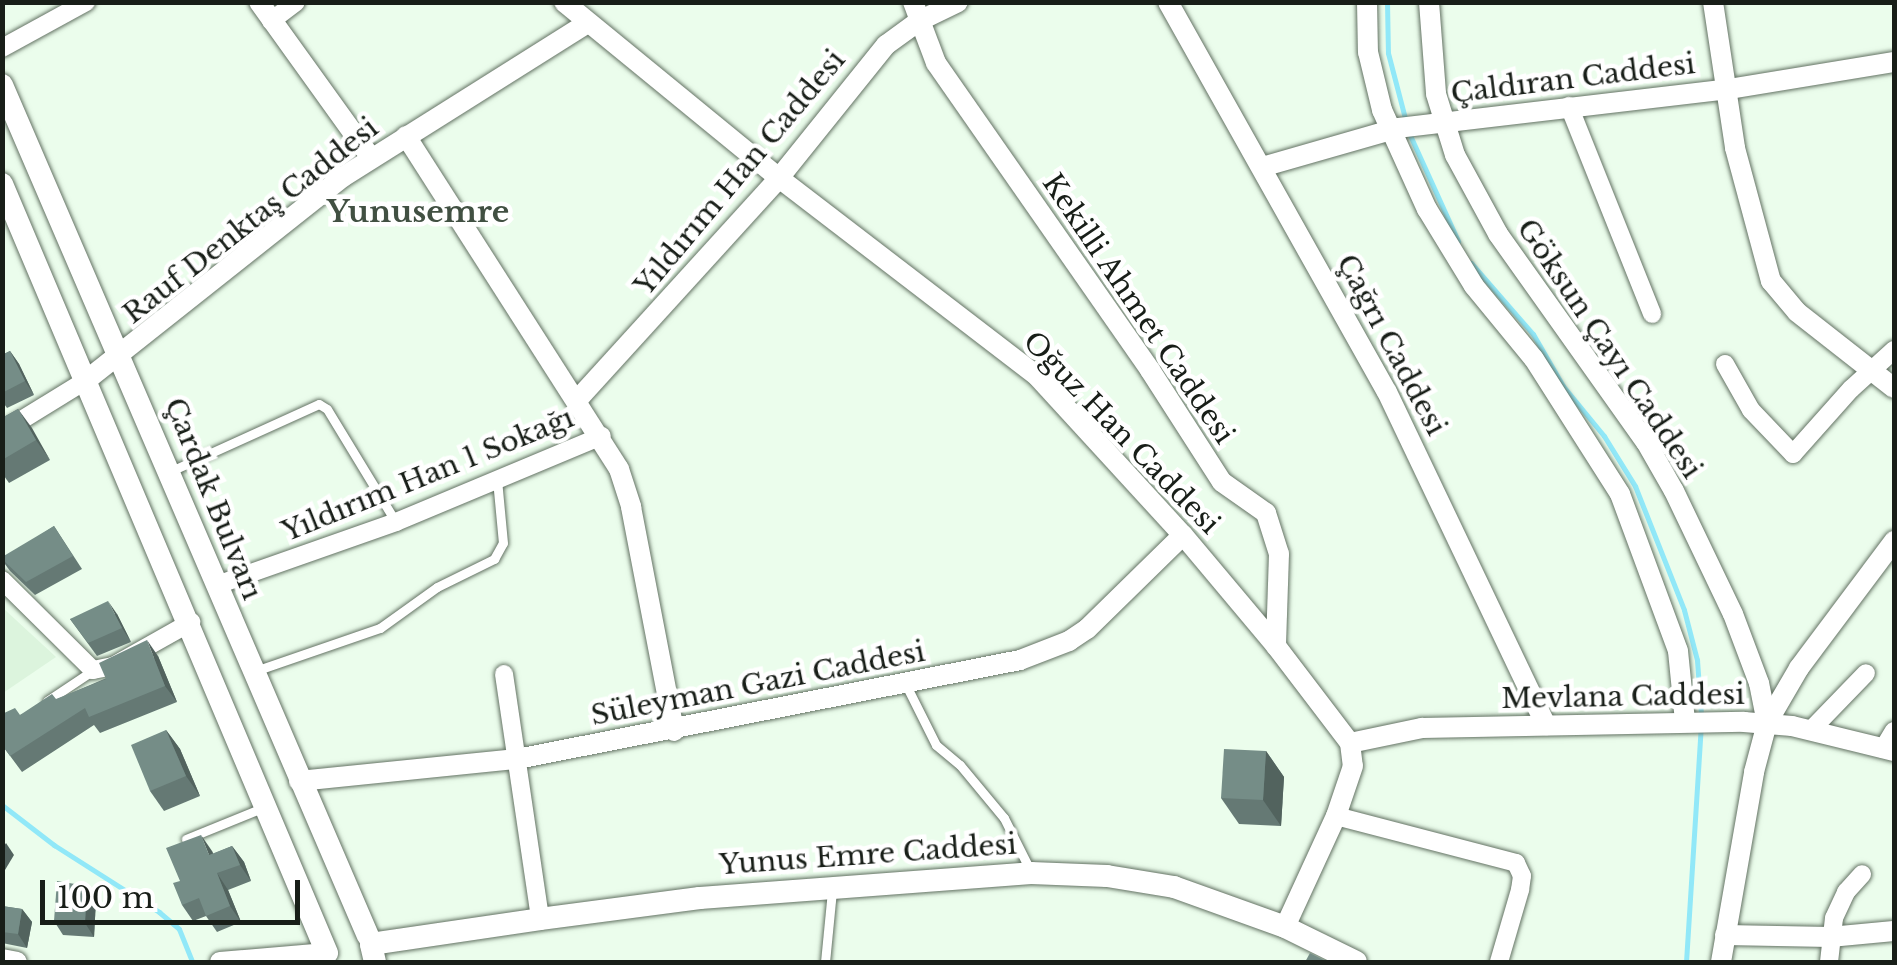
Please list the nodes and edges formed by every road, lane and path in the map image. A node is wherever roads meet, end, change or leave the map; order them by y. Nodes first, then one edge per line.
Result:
1 (86, 2) edge
2 (258, 2) edge
3 (296, 2) edge
4 (564, 2) edge
5 (958, 2) edge
6 (1168, 2) edge
7 (1368, 2) edge
8 (1429, 2) edge
9 (1713, 2) edge
10 (916, 12) edge
11 (271, 22) junction
12 (586, 24) junction
13 (2, 48) edge
14 (1894, 62) edge
15 (2, 85) edge
16 (1723, 90) junction
17 (1569, 106) junction
18 (1435, 123) junction
19 (1394, 129) junction
20 (406, 136) junction
21 (371, 158) junction
22 (1262, 166) junction
23 (780, 178) junction
24 (2, 184) edge
25 (1652, 314) dead end
26 (1894, 350) edge
27 (121, 356) junction
28 (1725, 364) dead end
29 (1871, 370) junction
30 (88, 380) junction
31 (1894, 388) edge
32 (578, 399) junction
33 (2, 432) edge
34 (602, 436) junction
35 (171, 470) junction
36 (498, 480) junction
37 (396, 522) junction
38 (1183, 535) junction
39 (1894, 541) edge
40 (2, 580) edge
41 (217, 585) junction
42 (191, 622) junction
43 (1276, 646) junction
44 (93, 670) junction
45 (252, 672) junction
46 (1866, 673) dead end
47 (504, 674) dead end
48 (905, 684) junction
49 (33, 710) edge
50 (1689, 721) junction
51 (1767, 722) junction
52 (1546, 725) junction
53 (1811, 730) junction
54 (674, 731) junction
55 (1350, 742) junction
56 (1891, 744) edge
57 (517, 759) junction
58 (299, 781) junction
59 (268, 806) junction
60 (1336, 816) junction
61 (186, 840) edge
62 (1031, 873) junction
63 (1862, 874) dead end
64 (832, 886) junction
65 (540, 919) junction
66 (1285, 928) junction
67 (1894, 931) edge
68 (1725, 936) junction
69 (1830, 936) junction
70 (370, 951) edge
71 (2, 959) edge
72 (1341, 959) edge
73 (331, 960) edge
74 (18, 962) edge
75 (230, 962) edge
76 (825, 962) edge
77 (1498, 962) edge
78 (1721, 962) edge
79 (1829, 962) edge

1 - 13 street
2 - 11 street
3 - 11 street
4 - 12 street, Oğuz Han Caddesi
5 - 10 street, Yıldırım Han Caddesi
6 - 22 street, Çağrı Caddesi
7 - 19 street
8 - 18 street, Göksun Çayı Caddesi
9 - 16 street
10 - 23 street, Yıldırım Han Caddesi
10 - 43 street, Kekilli Ahmet Caddesi
11 - 21 street
12 - 20 street, Rauf Denktaş Caddesi
12 - 23 street, Oğuz Han Caddesi
14 - 16 street, Çaldıran Caddesi
15 - 27 main road, Çardak Bulvarı
16 - 17 street, Çaldıran Caddesi
16 - 29 street
17 - 18 street, Çaldıran Caddesi
17 - 25 street
18 - 19 street, Çaldıran Caddesi
18 - 51 street, Göksun Çayı Caddesi
19 - 22 street, Çaldıran Caddesi
19 - 50 street
20 - 21 street, Rauf Denktaş Caddesi
20 - 32 street
21 - 27 street, Rauf Denktaş Caddesi
22 - 52 street, Çağrı Caddesi
23 - 32 street, Yıldırım Han Caddesi
23 - 38 street, Oğuz Han Caddesi
24 - 30 main road
26 - 29 street
27 - 30 street, Rauf Denktaş Caddesi
27 - 35 main road, Çardak Bulvarı
28 - 29 street
29 - 31 street
30 - 33 street, Rauf Denktaş Caddesi
30 - 42 main road
32 - 34 street
34 - 36 street, Yıldırım Han 1 Sokağı
34 - 54 street
35 - 37 lane
35 - 41 main road, Çardak Bulvarı
36 - 37 street, Yıldırım Han 1 Sokağı
36 - 45 lane
37 - 41 street, Yıldırım Han 1 Sokağı
38 - 43 street, Oğuz Han Caddesi
38 - 48 street, Süleyman Gazi Caddesi
39 - 51 street
40 - 44 street
41 - 45 main road, Çardak Bulvarı
42 - 44 street
42 - 59 main road
43 - 55 street, Oğuz Han Caddesi
44 - 49 lane
45 - 58 main road, Çardak Bulvarı
46 - 53 street
47 - 57 street
48 - 54 street, Süleyman Gazi Caddesi
48 - 62 lane
50 - 51 street, Mevlana Caddesi
50 - 52 street, Mevlana Caddesi
51 - 53 street, Mevlana Caddesi
51 - 68 street
52 - 55 street, Mevlana Caddesi
53 - 56 street, Mevlana Caddesi
54 - 57 street, Süleyman Gazi Caddesi
55 - 60 street
57 - 58 street, Süleyman Gazi Caddesi
57 - 65 street
58 - 70 main road, Çardak Bulvarı
59 - 61 lane
59 - 73 main road
60 - 66 street
60 - 77 street
62 - 64 main road, Yunus Emre Caddesi
62 - 66 main road, Yunus Emre Caddesi
63 - 69 street
64 - 65 main road, Yunus Emre Caddesi
64 - 76 lane
65 - 70 main road, Yunus Emre Caddesi
66 - 72 main road, Yunus Emre Caddesi
67 - 69 street
68 - 69 street
68 - 78 street
69 - 79 street
70 - 73 main road, Yunus Emre Caddesi
71 - 74 street
73 - 75 street

